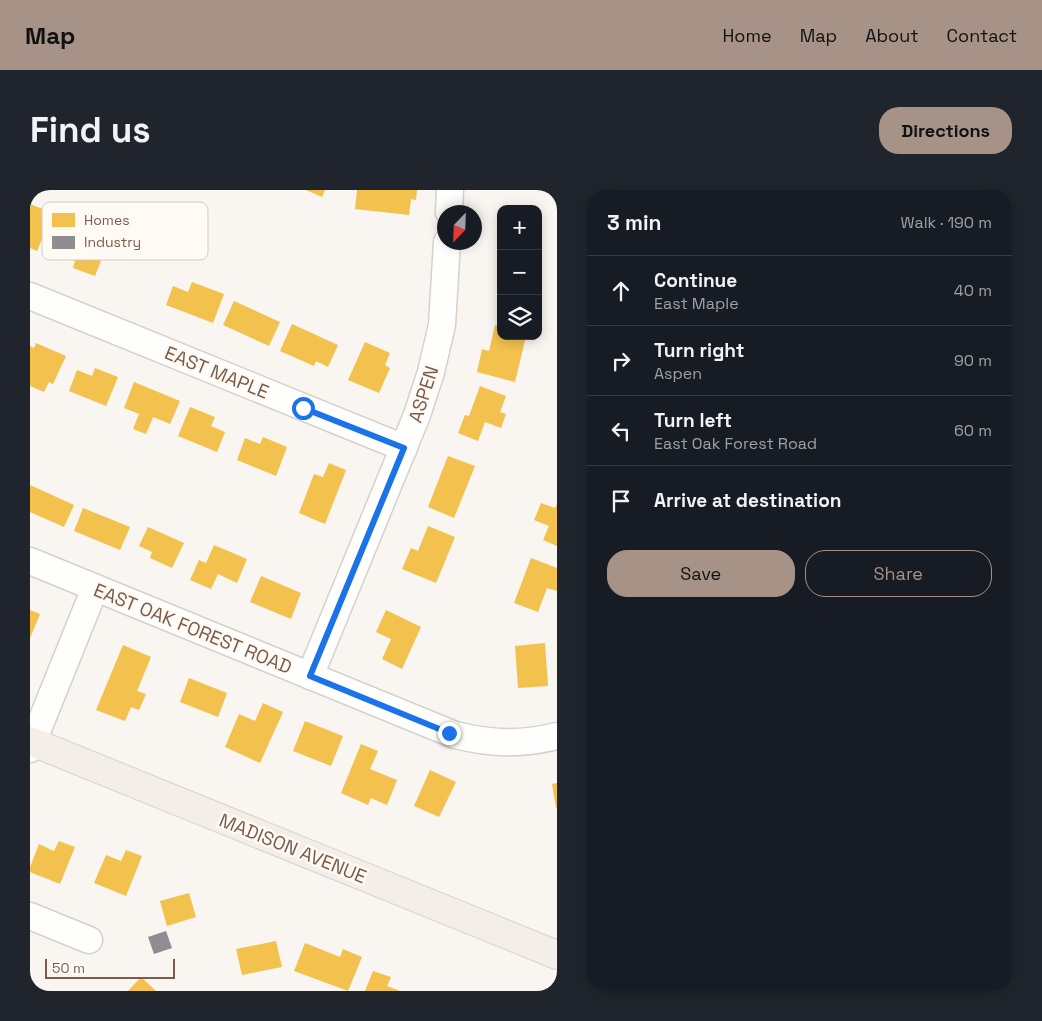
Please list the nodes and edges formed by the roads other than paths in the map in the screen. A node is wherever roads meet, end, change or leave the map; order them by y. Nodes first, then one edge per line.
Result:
1 (450, 190) edge
2 (449, 205) edge
3 (447, 250) edge
4 (30, 296) edge
5 (404, 448) junction
6 (30, 562) edge
7 (95, 588) junction
8 (310, 676) junction
9 (557, 736) edge
10 (31, 744) edge
11 (30, 916) edge
12 (89, 940) dead end
13 (557, 956) edge

1 - 2 street
3 - 5 street, ASPEN
4 - 5 street, EAST MAPLE
5 - 8 street, ASPEN
6 - 7 street, EAST OAK FOREST ROAD
7 - 8 street, EAST OAK FOREST ROAD
7 - 10 street
8 - 9 street, EAST OAK FOREST ROAD
10 - 13 main road, MADISON AVENUE
11 - 12 street

